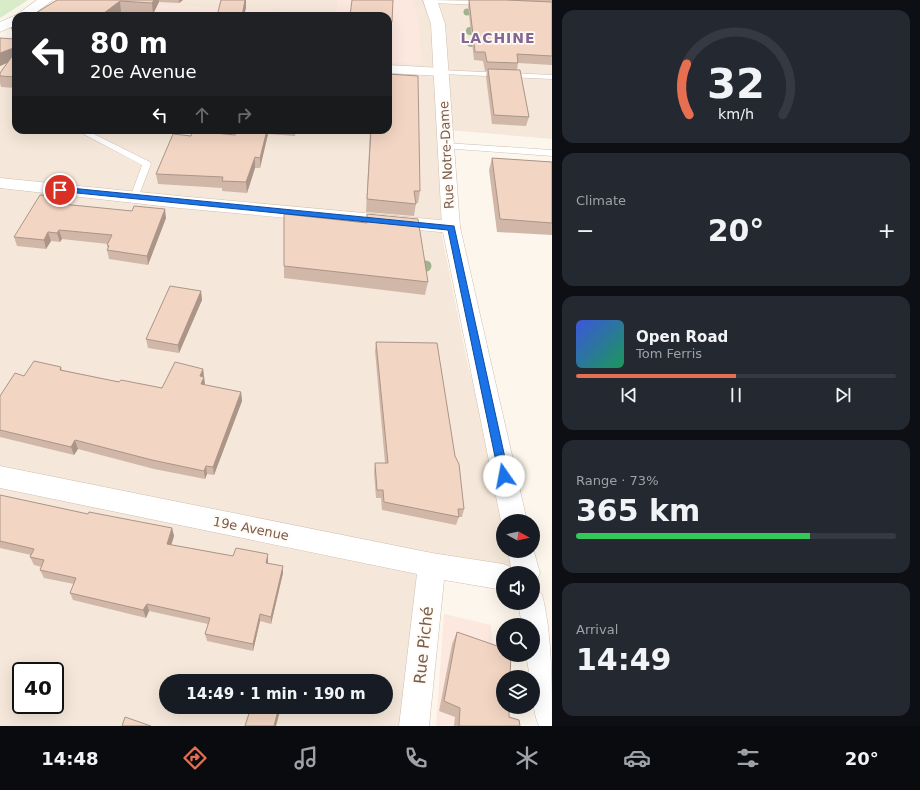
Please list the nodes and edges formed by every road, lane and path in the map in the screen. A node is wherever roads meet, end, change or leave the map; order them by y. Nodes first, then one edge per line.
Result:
1 (46, 0) edge
2 (430, 0) edge
3 (488, 4) edge
4 (28, 12) edge
5 (12, 21) edge
6 (0, 28) edge
7 (392, 69) edge
8 (442, 72) junction
9 (552, 77) edge
10 (88, 134) edge
11 (446, 146) junction
12 (552, 153) edge
13 (0, 183) edge
14 (134, 198) junction
15 (451, 228) junction
16 (0, 477) edge
17 (512, 514) edge
18 (432, 565) junction
19 (496, 576) edge
20 (533, 610) edge
21 (552, 721) edge
22 (414, 726) edge

1 - 4 street
2 - 3 lane
2 - 8 street, Rue Notre-Dame
5 - 6 street
7 - 8 street
8 - 9 lane
8 - 11 street, Rue Notre-Dame
10 - 14 lane
11 - 12 lane
11 - 15 street, Rue Notre-Dame
13 - 14 street
14 - 15 street
15 - 17 street, Rue Notre-Dame
16 - 18 street, 19e Avenue
18 - 19 street, 19e Avenue
18 - 22 street, Rue Piché
20 - 21 street

